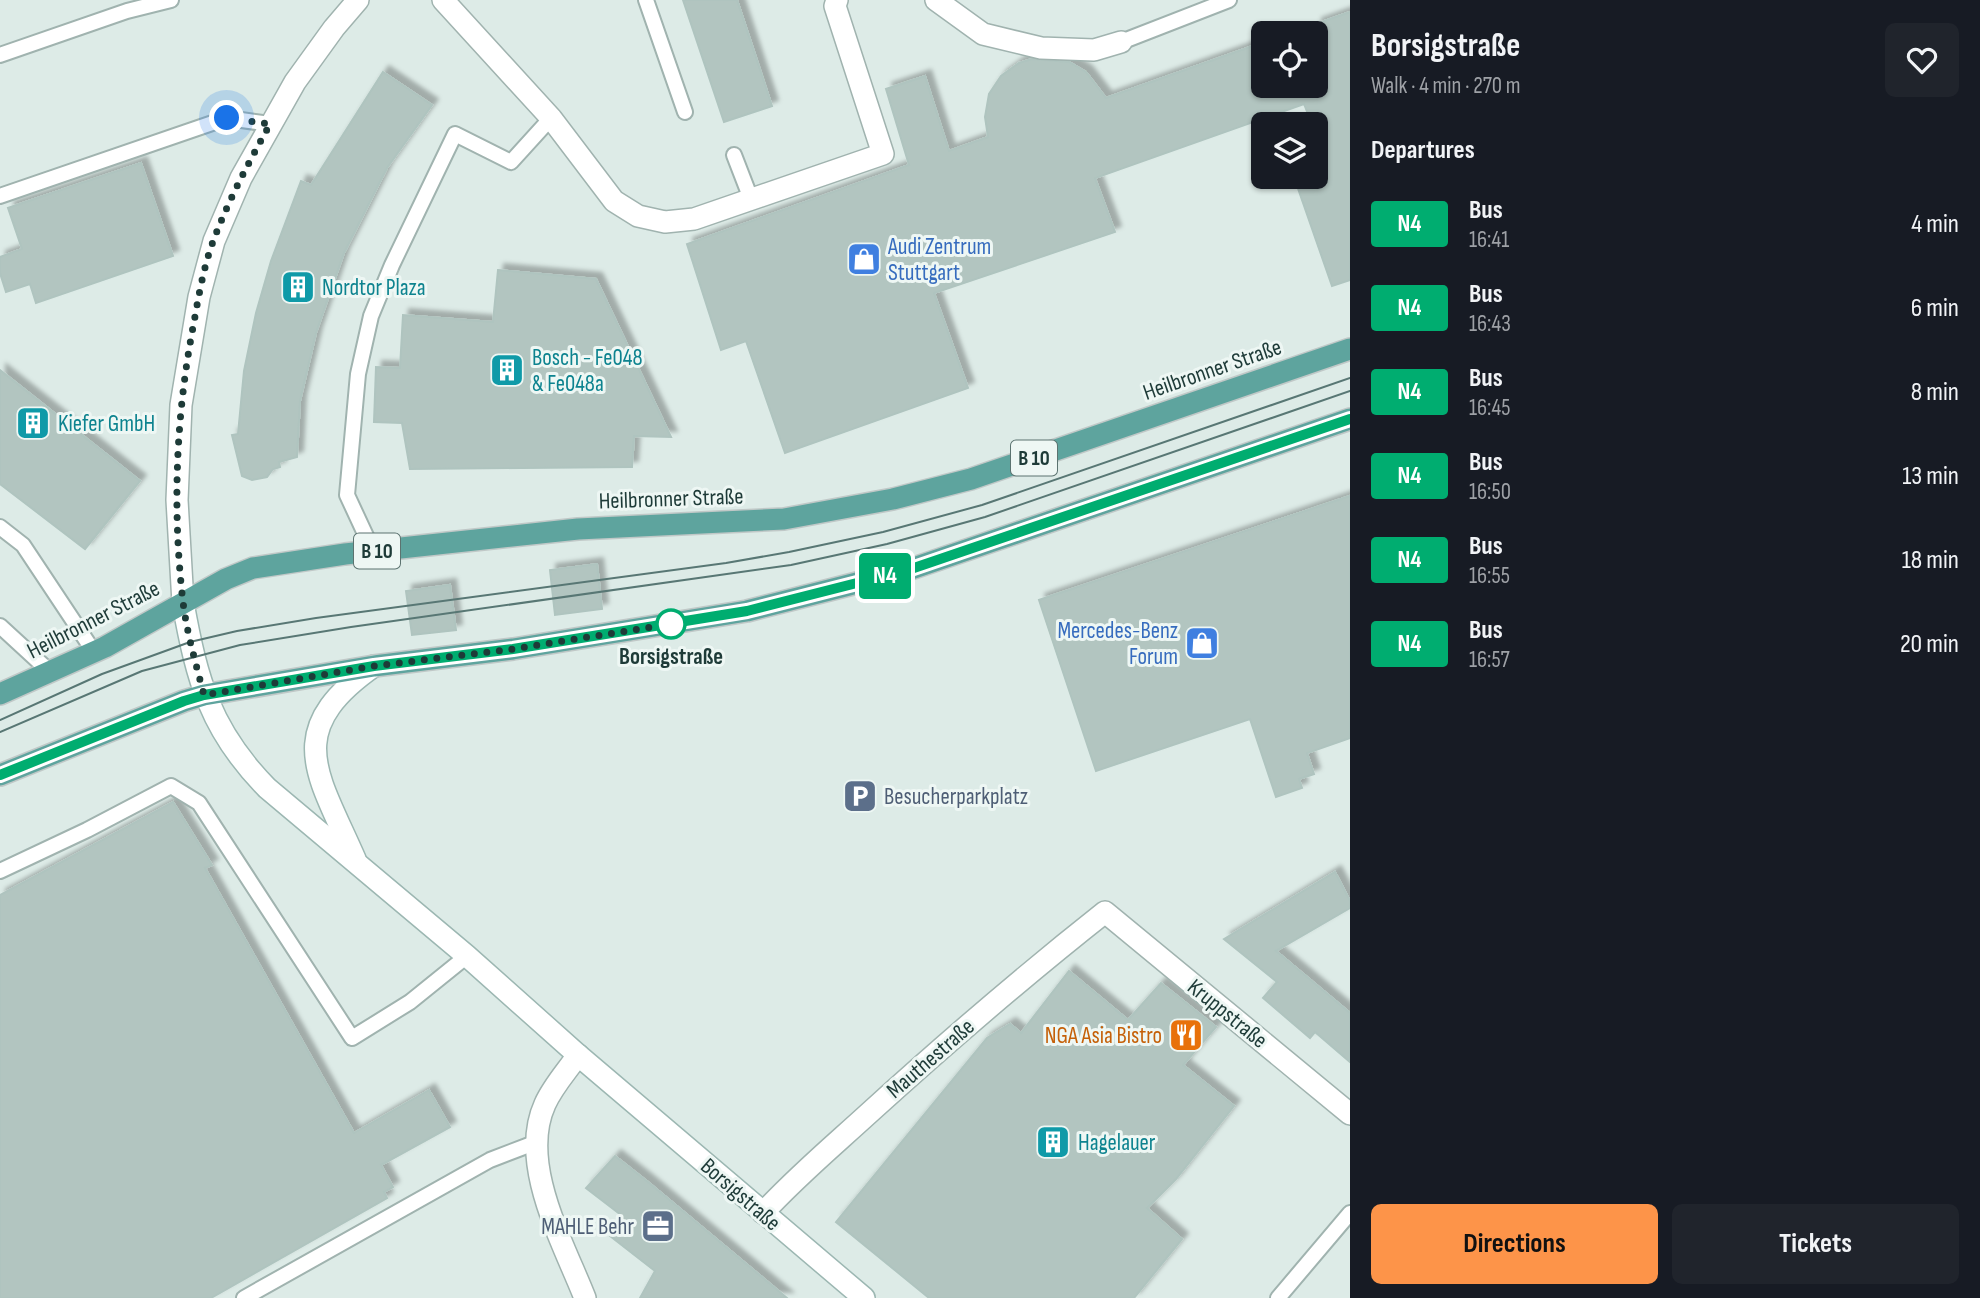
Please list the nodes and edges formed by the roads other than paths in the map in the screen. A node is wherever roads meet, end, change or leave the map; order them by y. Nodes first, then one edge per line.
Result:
1 (171, 0) edge
2 (358, 0) edge
3 (443, 0) edge
4 (646, 0) edge
5 (837, 0) edge
6 (936, 0) edge
7 (1229, 0) edge
8 (1121, 42) joint
9 (0, 55) edge
10 (685, 112) dead end
11 (551, 118) junction
12 (270, 124) junction
13 (734, 155) dead end
14 (0, 196) edge
15 (751, 199) junction
16 (1350, 349) edge
17 (1350, 419) edge
18 (0, 527) edge
19 (373, 551) junction
20 (183, 603) junction
21 (0, 626) edge
22 (94, 652) junction
23 (374, 666) junction
24 (49, 671) junction
25 (0, 694) edge
26 (204, 695) junction
27 (1, 777) edge
28 (358, 864) junction
29 (0, 871) edge
30 (1105, 912) joint
31 (467, 956) junction
32 (579, 1055) junction
33 (1350, 1114) edge
34 (537, 1142) junction
35 (763, 1213) junction
36 (1350, 1213) edge
37 (244, 1298) edge
38 (585, 1298) edge
39 (864, 1298) edge
40 (1278, 1298) edge

1 - 9 lane
2 - 12 street, Borsigstraße
3 - 11 street
4 - 10 lane
5 - 15 street
6 - 8 street
7 - 8 lane
11 - 15 street
11 - 19 lane
12 - 14 lane
12 - 20 street, Borsigstraße
13 - 15 lane
16 - 19 main road, Heilbronner Straße / B 10
17 - 23 main road
18 - 22 lane
19 - 20 main road, Heilbronner Straße / B 10
20 - 22 main road, Heilbronner Straße / B 10
20 - 26 street, Borsigstraße
21 - 24 lane
22 - 24 main road, Heilbronner Straße / B 10
23 - 26 main road
23 - 28 street
24 - 25 main road, Heilbronner Straße / B 10
26 - 27 main road
26 - 28 street, Borsigstraße
28 - 31 street, Borsigstraße
29 - 31 lane
30 - 33 street, Kruppstraße
30 - 35 street, Mauthestraße
31 - 32 street, Borsigstraße
32 - 34 street
32 - 35 street, Borsigstraße
34 - 37 lane
34 - 38 street
35 - 39 street, Borsigstraße
36 - 40 lane

